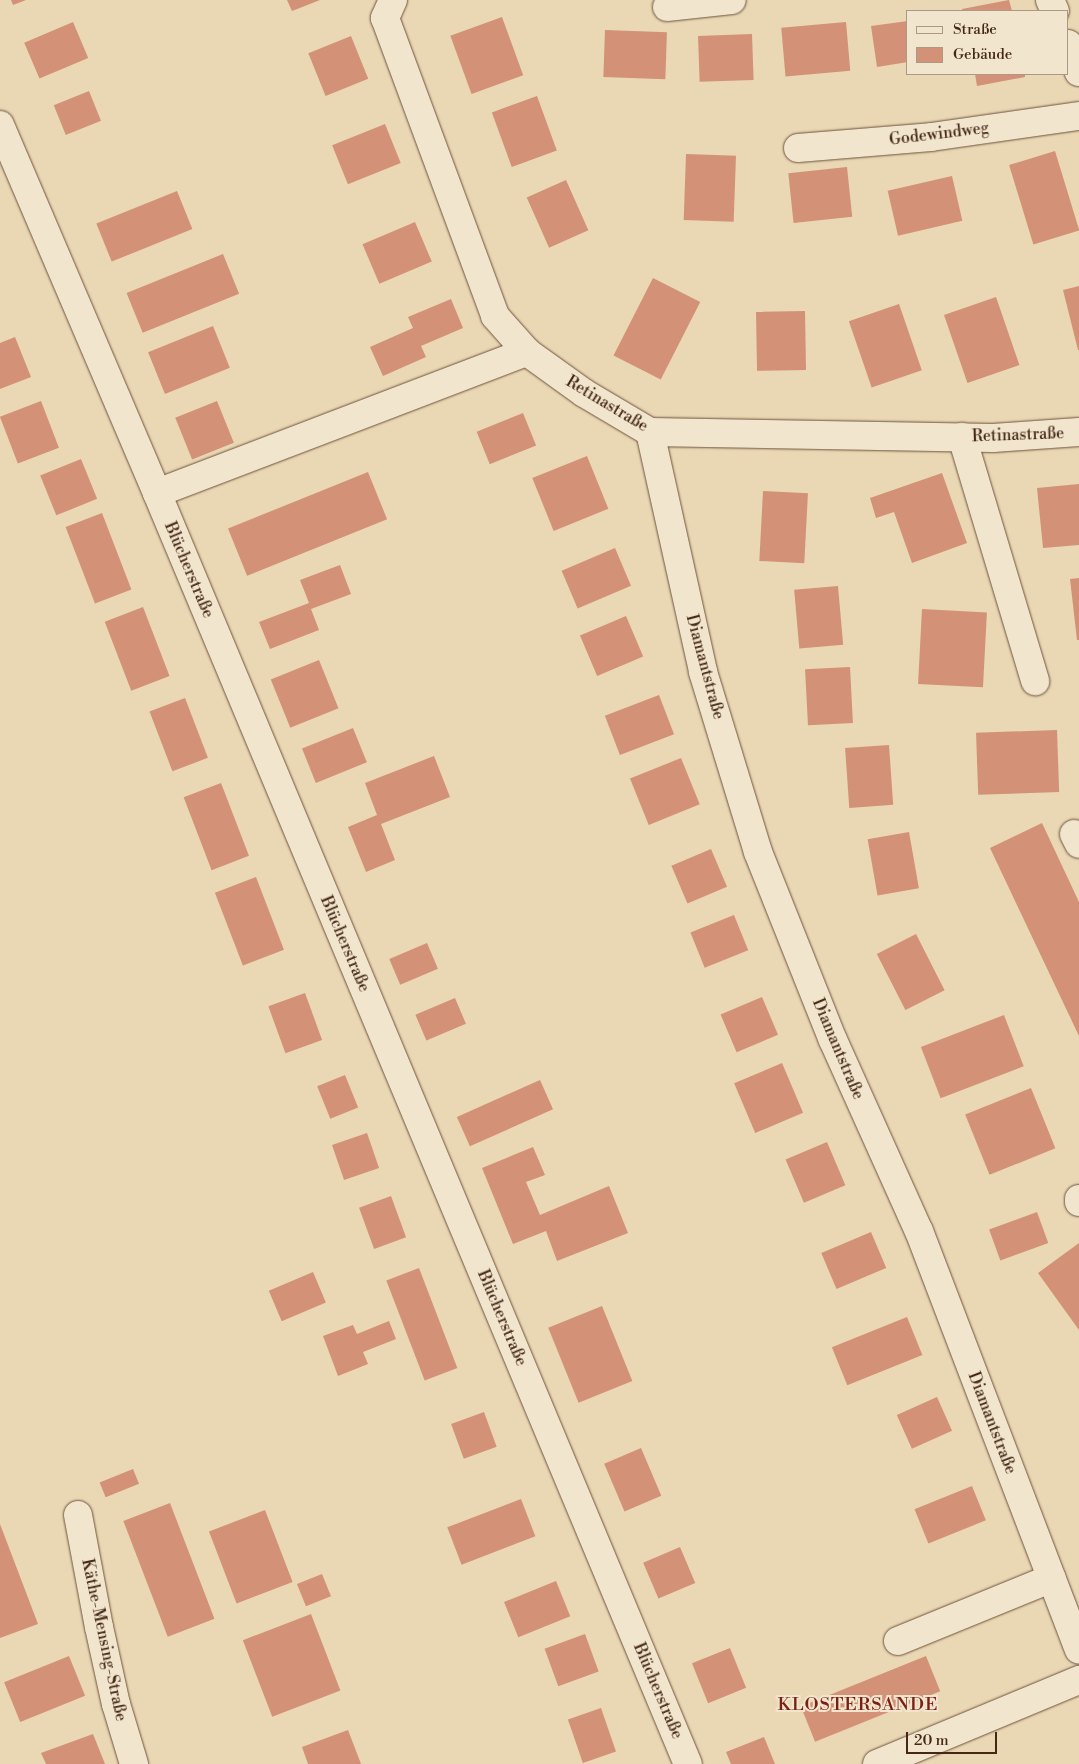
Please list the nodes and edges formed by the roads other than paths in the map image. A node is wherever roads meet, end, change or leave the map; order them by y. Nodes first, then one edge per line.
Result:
1 (393, 0) edge
2 (732, 0) edge
3 (667, 7) dead end
4 (1069, 47) edge
5 (1079, 72) edge
6 (1079, 116) edge
7 (0, 125) edge
8 (798, 148) dead end
9 (527, 352) junction
10 (650, 432) junction
11 (1079, 432) edge
12 (962, 437) junction
13 (157, 493) junction
14 (1034, 681) dead end
15 (78, 1515) dead end
16 (1052, 1578) junction
17 (898, 1641) dead end
18 (1079, 1649) edge
19 (1079, 1680) edge
20 (134, 1764) edge
21 (688, 1764) edge
22 (877, 1764) edge

1 - 9 street, Retinastraße
2 - 3 street
4 - 5 street
6 - 8 street, Godewindweg
7 - 13 street, Blücherstraße
9 - 10 street, Retinastraße
9 - 13 street
10 - 12 street, Retinastraße
10 - 16 street, Diamantstraße
11 - 12 street, Retinastraße
12 - 14 street
13 - 21 street, Blücherstraße
15 - 20 street, Käthe-Mensing-Straße
16 - 17 street
16 - 18 street, Diamantstraße
19 - 22 street

